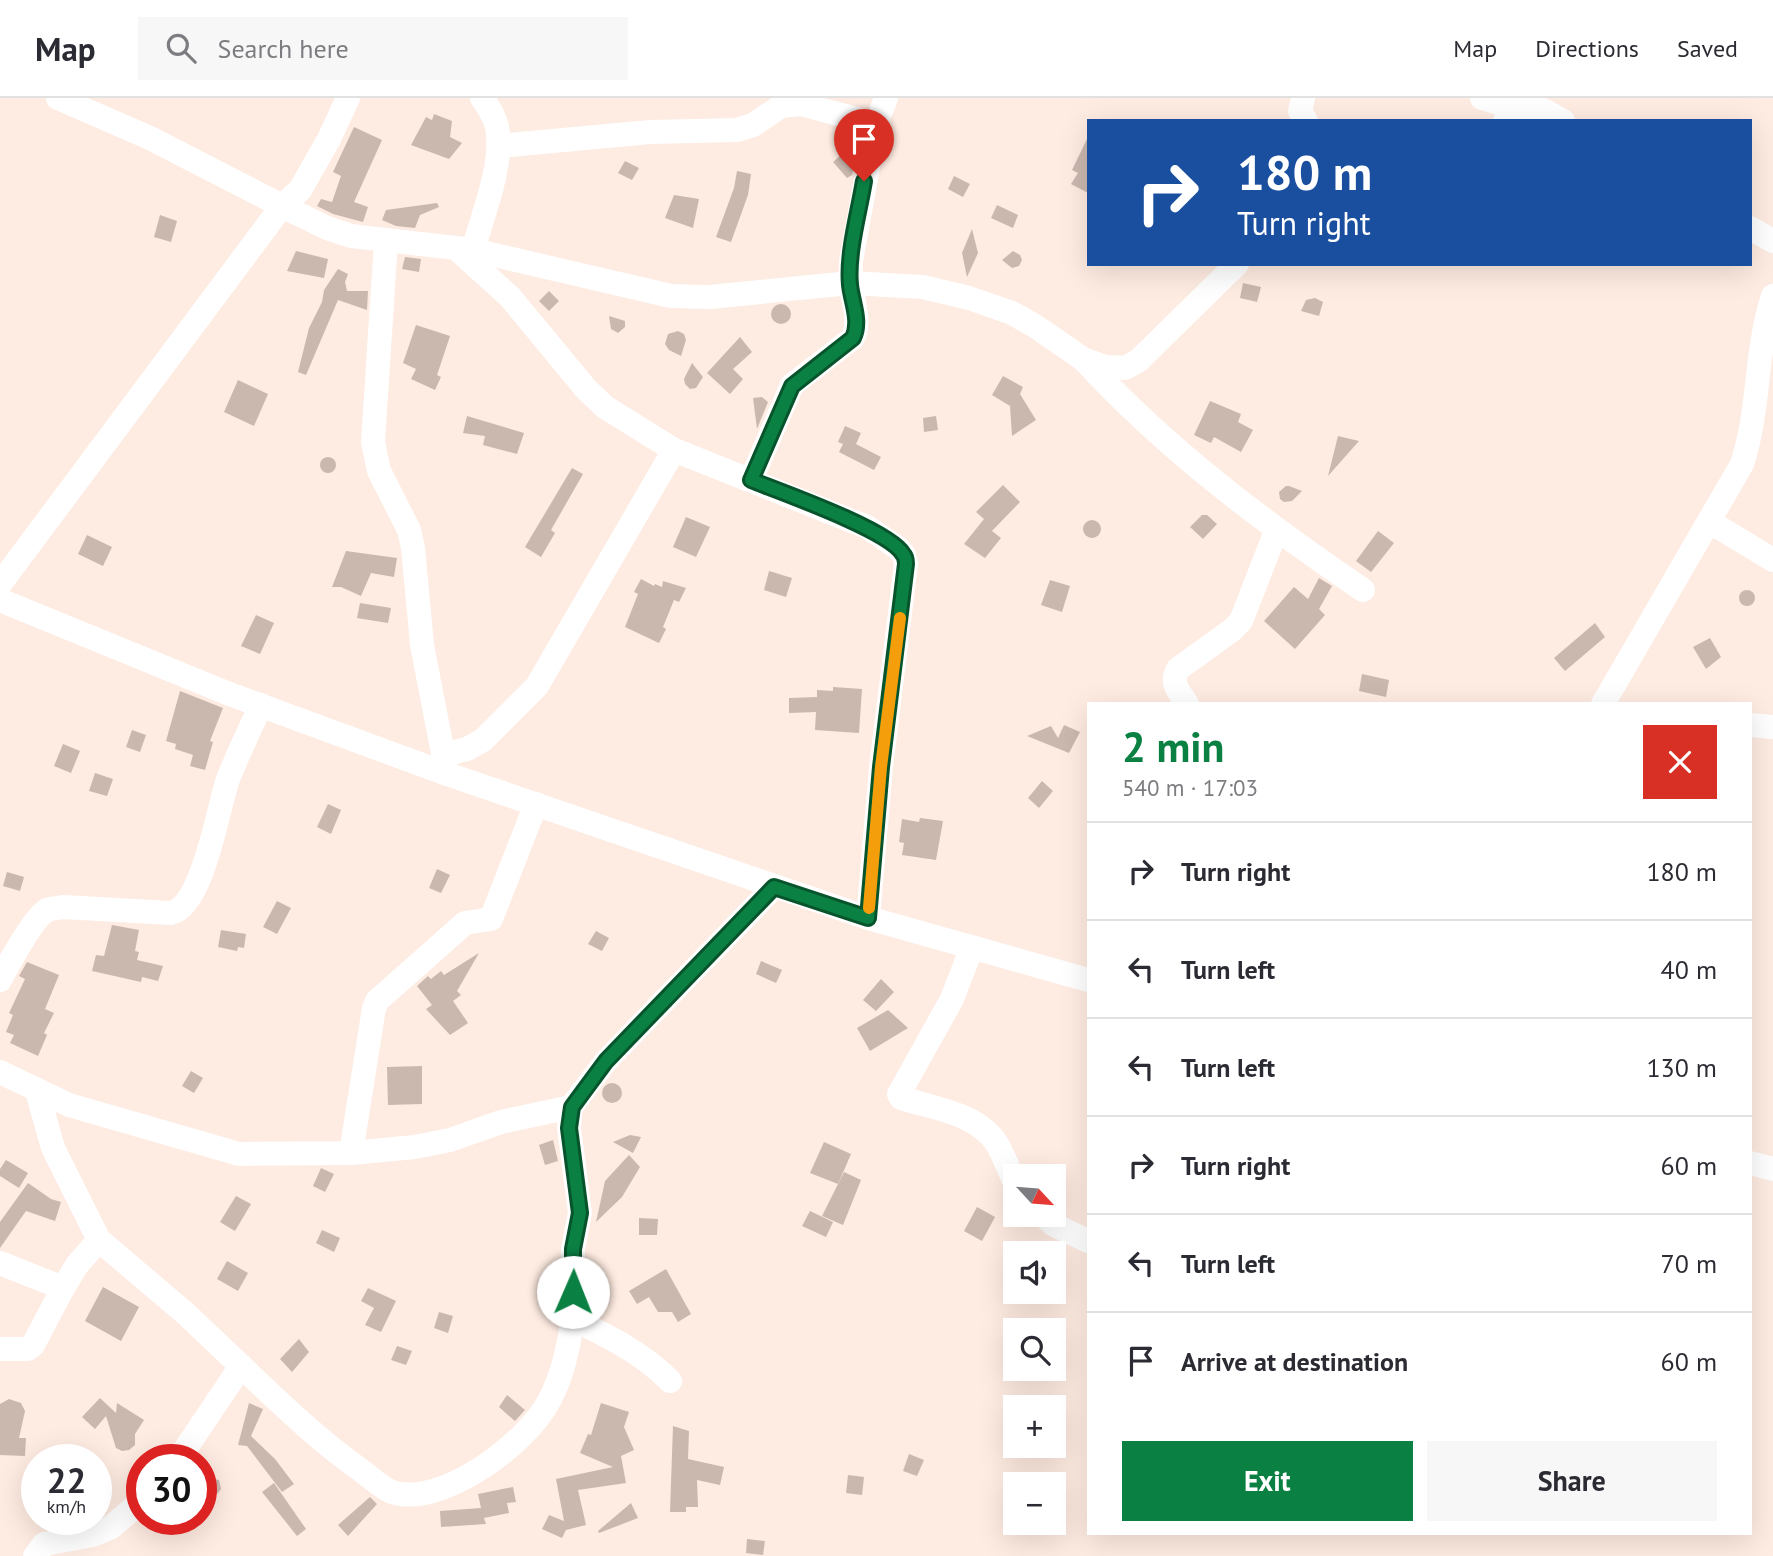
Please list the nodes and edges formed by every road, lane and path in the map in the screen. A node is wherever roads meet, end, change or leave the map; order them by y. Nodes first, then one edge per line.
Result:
1 (58, 98) edge
2 (348, 98) edge
3 (482, 98) edge
4 (886, 98) edge
5 (1303, 98) edge
6 (1482, 98) edge
7 (1512, 115) edge
8 (1305, 119) edge
9 (1560, 119) edge
10 (876, 124) junction
11 (499, 146) junction
12 (282, 206) junction
13 (1752, 229) edge
14 (386, 241) junction
15 (1773, 241) edge
16 (465, 249) junction
17 (1235, 266) edge
18 (850, 283) junction
19 (1773, 296) edge
20 (1083, 359) junction
21 (674, 450) junction
22 (751, 480) junction
23 (1710, 522) junction
24 (1276, 531) junction
25 (1773, 560) edge
26 (0, 584) edge
27 (1363, 590) dead end
28 (0, 600) edge
29 (1186, 702) edge
30 (1604, 702) edge
31 (261, 705) junction
32 (1752, 725) edge
33 (1773, 727) edge
34 (445, 765) junction
35 (536, 804) junction
36 (774, 887) junction
37 (868, 918) junction
38 (972, 947) junction
39 (1087, 980) edge
40 (0, 981) edge
41 (0, 1072) edge
42 (37, 1091) junction
43 (572, 1107) junction
44 (351, 1153) junction
45 (1006, 1164) edge
46 (1752, 1164) edge
47 (1773, 1169) edge
48 (1058, 1227) edge
49 (99, 1240) junction
50 (1087, 1241) edge
51 (0, 1263) edge
52 (63, 1288) junction
53 (573, 1319) junction
54 (0, 1349) edge
55 (241, 1366) junction
56 (670, 1381) dead end
57 (189, 1444) edge
58 (126, 1514) edge
59 (35, 1556) edge

1 - 12 street
2 - 12 street
3 - 11 street
4 - 10 street
5 - 8 street
6 - 7 street
7 - 9 street
10 - 11 street
10 - 18 street
11 - 16 street
12 - 14 street
12 - 26 street
13 - 15 street
14 - 16 street
14 - 34 street
16 - 18 street
16 - 21 street
17 - 20 street
18 - 20 street
18 - 22 street
19 - 23 street
20 - 24 street
21 - 22 street
21 - 34 street
22 - 37 street
23 - 25 street
23 - 30 street
24 - 27 street
24 - 29 street
28 - 31 street
31 - 34 street
31 - 40 street
32 - 33 street
34 - 35 street
35 - 36 street
35 - 44 street
36 - 37 street
36 - 43 street
37 - 38 street
38 - 39 street
38 - 45 street
41 - 42 street
42 - 44 street
42 - 49 street
43 - 44 street
43 - 53 street
46 - 47 street
48 - 50 street
49 - 52 street
49 - 55 street
51 - 52 street
52 - 54 street
53 - 55 street
53 - 56 street
55 - 57 street
58 - 59 street

